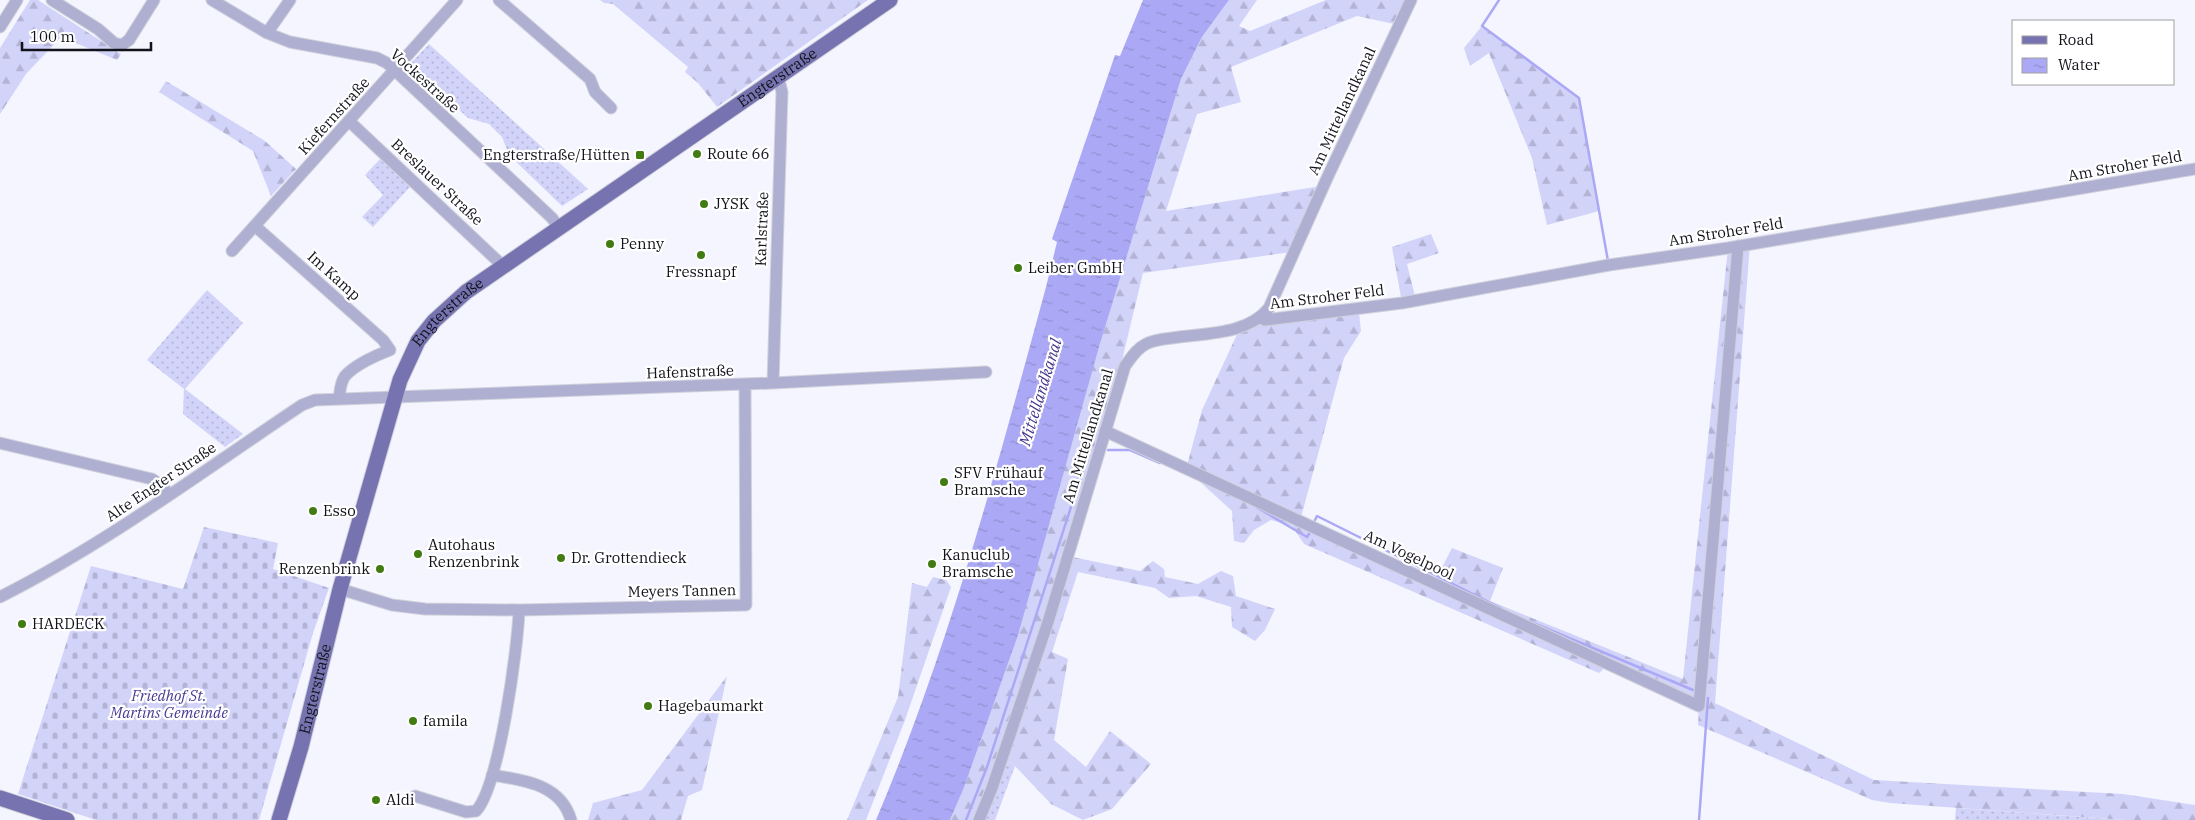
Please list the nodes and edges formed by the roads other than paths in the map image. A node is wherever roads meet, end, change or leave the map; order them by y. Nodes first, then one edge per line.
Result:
1 (17, 0) edge
2 (52, 0) edge
3 (154, 0) edge
4 (212, 0) edge
5 (290, 0) edge
6 (457, 0) edge
7 (499, 0) edge
8 (890, 0) edge
9 (1411, 0) edge
10 (0, 27) edge
11 (267, 33) junction
12 (395, 70) junction
13 (776, 77) junction
14 (611, 108) dead end
15 (349, 121) junction
16 (2195, 169) edge
17 (254, 226) junction
18 (559, 228) junction
19 (1738, 246) junction
20 (232, 251) dead end
21 (503, 266) junction
22 (1261, 318) junction
23 (986, 372) dead end
24 (773, 383) junction
25 (744, 384) junction
26 (395, 398) junction
27 (339, 399) junction
28 (1105, 431) junction
29 (0, 442) edge
30 (169, 495) junction
31 (340, 589) junction
32 (0, 597) edge
33 (519, 610) junction
34 (492, 775) junction
35 (415, 796) dead end
36 (0, 798) edge
37 (67, 820) edge
38 (279, 820) edge
39 (571, 820) edge
40 (979, 820) edge

1 - 10 street
2 - 3 street
4 - 11 street, Vockestraße
5 - 11 street
6 - 12 street, Kiefernstraße
7 - 14 street
8 - 13 main road, Engterstraße
9 - 22 street, Am Mittellandkanal
11 - 12 street, Vockestraße
12 - 15 street, Kiefernstraße
12 - 18 street, Vockestraße
13 - 18 main road, Engterstraße
13 - 24 street, Karlstraße
15 - 17 street, Kiefernstraße
15 - 21 street, Breslauer Straße
16 - 19 street, Am Stroher Feld
17 - 20 street, Kiefernstraße
17 - 27 street, Im Kamp
18 - 21 main road, Engterstraße
19 - 22 street, Am Stroher Feld
19 - 28 street, Am Vogelpool
21 - 26 main road, Engterstraße
22 - 28 street, Am Mittellandkanal
23 - 24 street, Hafenstraße
24 - 25 street, Hafenstraße
25 - 26 street, Hafenstraße
25 - 33 street, Meyers Tannen
26 - 27 street, Alte Engter Straße
26 - 31 main road, Engterstraße
27 - 30 street, Alte Engter Straße
28 - 40 street, Am Mittellandkanal
29 - 30 street
30 - 32 street, Alte Engter Straße
31 - 33 street, Meyers Tannen
31 - 38 main road, Engterstraße
33 - 34 street
34 - 35 street
34 - 39 street
36 - 37 main road

